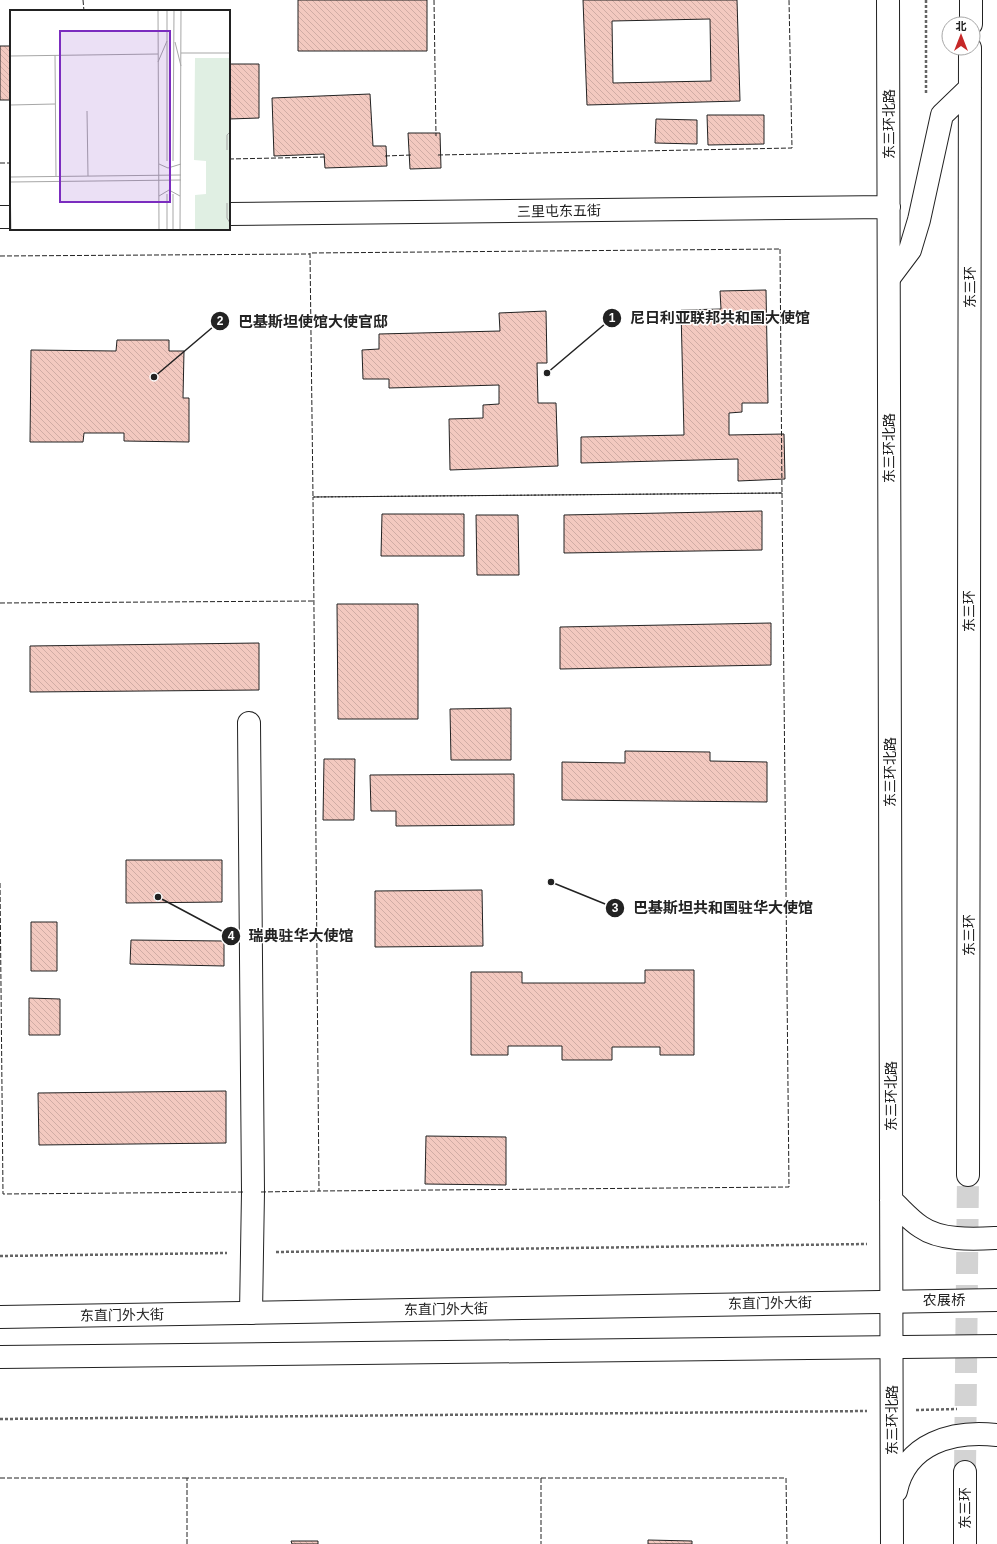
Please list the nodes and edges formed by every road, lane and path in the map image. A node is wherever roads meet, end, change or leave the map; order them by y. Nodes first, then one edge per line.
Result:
1 (888, 0) edge
2 (926, 0) edge
3 (971, 0) edge
4 (971, 16) edge
5 (970, 56) edge
6 (970, 88) junction
7 (926, 102) dead end
8 (889, 207) junction
9 (230, 214) edge
10 (889, 278) junction
11 (249, 723) dead end
12 (968, 1175) tunnel mouth
13 (891, 1200) junction
14 (997, 1238) edge
15 (891, 1244) junction
16 (252, 1252) junction
17 (0, 1256) edge
18 (997, 1300) edge
19 (891, 1301) junction
20 (251, 1312) junction
21 (0, 1317) edge
22 (891, 1346) junction
23 (997, 1346) edge
24 (0, 1357) edge
25 (959, 1409) dead end
26 (891, 1410) junction
27 (0, 1419) edge
28 (997, 1435) edge
29 (965, 1472) tunnel mouth
30 (892, 1511) junction
31 (892, 1544) edge
32 (966, 1544) edge

1 - 8 main road, 东三环北路
2 - 7 path
3 - 4 main road
5 - 6 main road, 东三环
6 - 10 main road
6 - 12 main road, 东三环
8 - 9 main road, 三里屯东五街
8 - 10 main road, 东三环北路
10 - 13 main road, 东三环北路
11 - 16 main road
13 - 14 main road
13 - 15 main road, 东三环北路
15 - 16 path
15 - 19 main road, 东三环北路
16 - 17 path
16 - 20 main road
18 - 19 main road, 农展桥
19 - 20 main road, 东直门外大街
19 - 22 main road, 东三环北路
20 - 21 main road, 东直门外大街
22 - 23 main road
22 - 24 main road
22 - 26 main road, 东三环北路
25 - 26 path
26 - 27 path
26 - 30 main road, 东三环北路
28 - 30 main road
29 - 32 main road, 东三环
30 - 31 main road, 东三环北路

